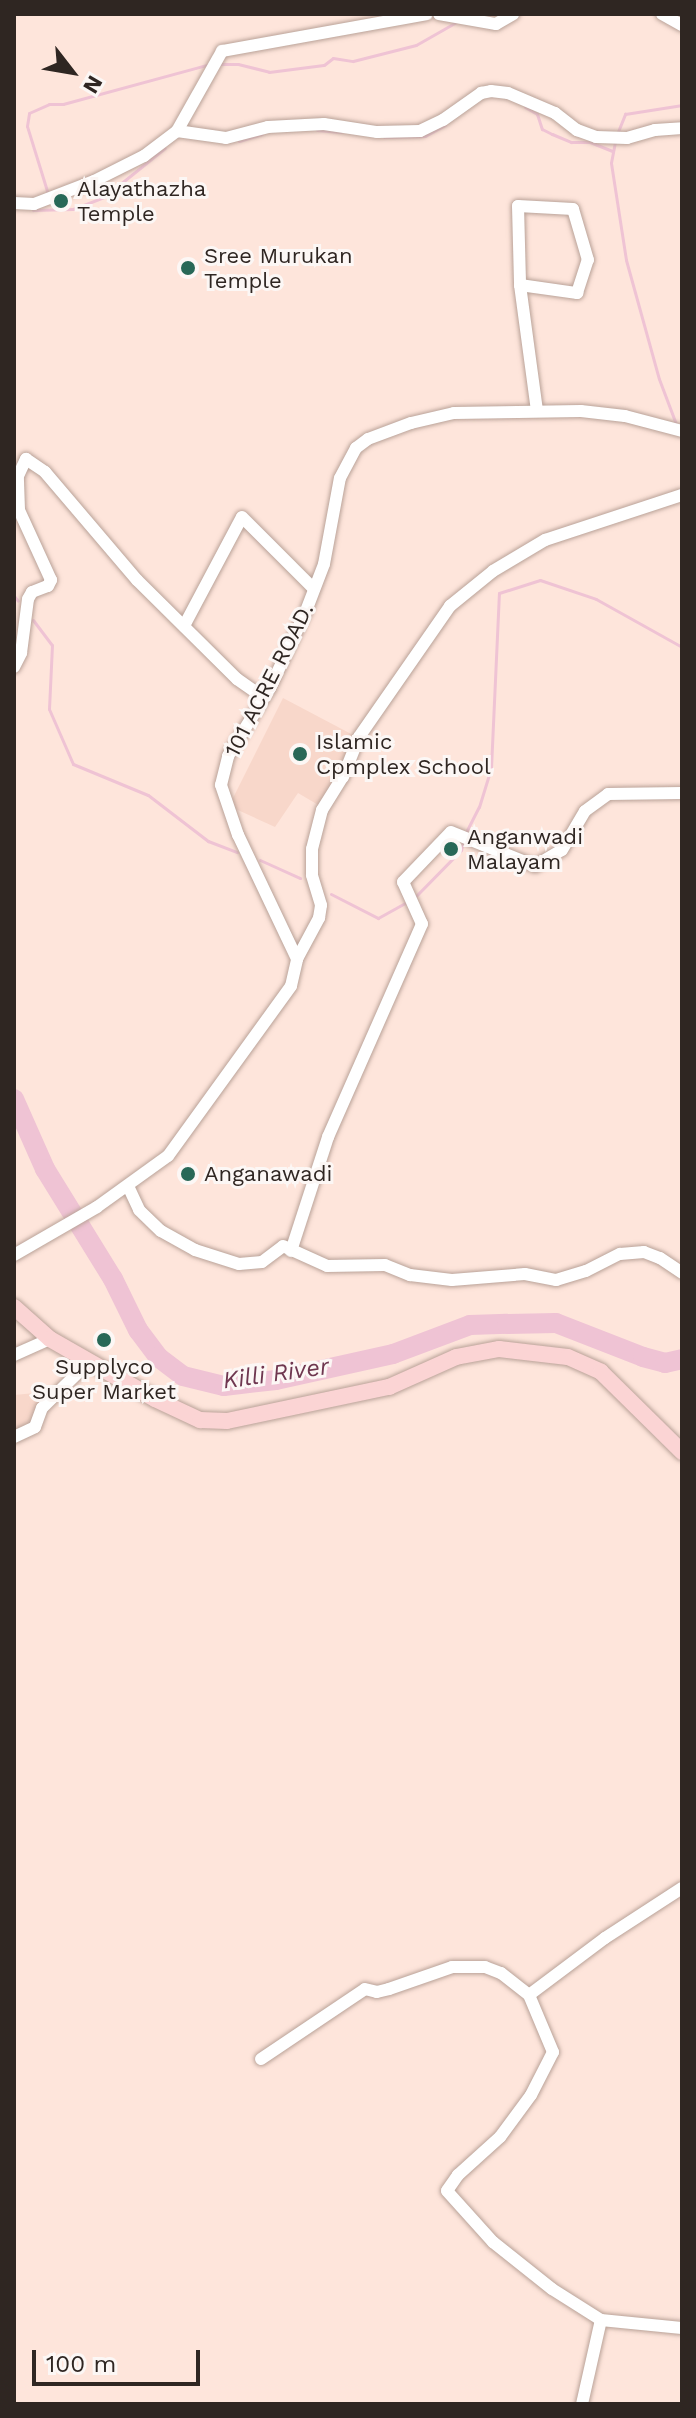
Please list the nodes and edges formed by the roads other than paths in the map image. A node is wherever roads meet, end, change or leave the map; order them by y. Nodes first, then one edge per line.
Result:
1 (427, 14) edge
2 (439, 14) edge
3 (513, 14) edge
4 (662, 14) edge
5 (682, 25) edge
6 (682, 128) edge
7 (177, 131) junction
8 (14, 203) edge
9 (520, 285) junction
10 (537, 410) junction
11 (678, 430) edge
12 (682, 495) edge
13 (314, 589) junction
14 (184, 626) junction
15 (14, 667) edge
16 (263, 697) junction
17 (682, 793) edge
18 (297, 959) junction
19 (128, 1186) junction
20 (291, 1251) junction
21 (14, 1255) edge
22 (682, 1273) edge
23 (14, 1307) edge
24 (50, 1339) junction
25 (14, 1355) edge
26 (89, 1362) junction
27 (14, 1437) edge
28 (682, 1452) edge
29 (682, 1888) edge
30 (529, 1995) junction
31 (261, 2059) dead end
32 (601, 2320) junction
33 (682, 2328) edge
34 (582, 2404) edge

1 - 7 street
2 - 3 street
4 - 5 street
6 - 7 street
7 - 8 street
9 - 9 street
9 - 10 street
10 - 11 street, 101 ACRE ROAD.
10 - 13 street, 101 ACRE ROAD.
12 - 18 street
13 - 14 street
13 - 16 street, 101 ACRE ROAD.
14 - 15 street
14 - 16 street
16 - 18 street, 101 ACRE ROAD.
17 - 20 street
18 - 19 street
19 - 20 street
19 - 21 street
20 - 22 street
23 - 24 main road
24 - 25 street
24 - 26 main road
26 - 27 street
26 - 28 main road
29 - 30 street
30 - 31 street
30 - 32 street
32 - 33 street
32 - 34 street

